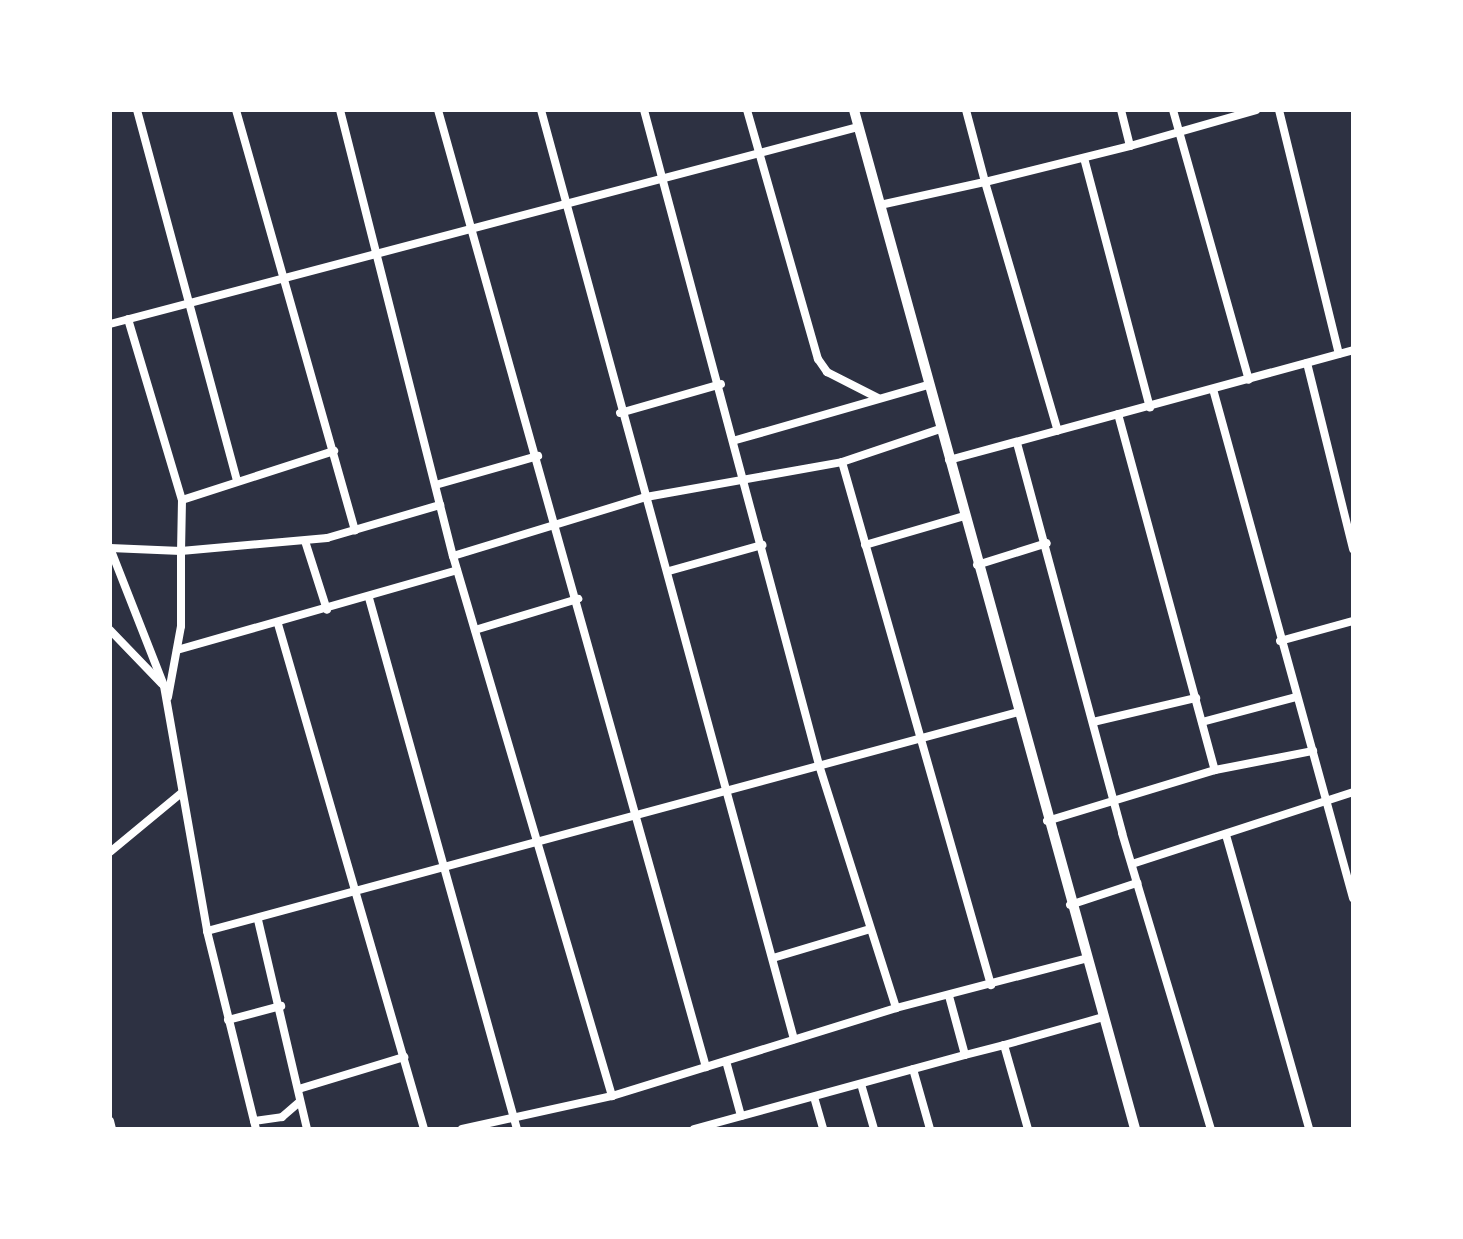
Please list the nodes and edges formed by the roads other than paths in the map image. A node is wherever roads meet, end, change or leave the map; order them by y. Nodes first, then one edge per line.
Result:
1 (137, 110) edge
2 (236, 110) edge
3 (340, 110) edge
4 (438, 110) edge
5 (541, 110) edge
6 (644, 110) edge
7 (747, 110) edge
8 (854, 110) edge
9 (981, 110) edge
10 (1121, 110) edge
11 (1173, 110) edge
12 (1256, 110) edge
13 (1280, 110) edge
14 (967, 112) edge
15 (858, 127) junction
16 (1179, 132) junction
17 (1130, 146) junction
18 (758, 154) junction
19 (1084, 158) junction
20 (663, 179) junction
21 (985, 182) junction
22 (566, 202) junction
23 (880, 206) junction
24 (469, 230) junction
25 (378, 254) junction
26 (282, 279) junction
27 (184, 304) junction
28 (128, 319) junction
29 (110, 324) edge
30 (1353, 350) edge
31 (1340, 354) junction
32 (1307, 363) junction
33 (1249, 380) junction
34 (721, 384) junction
35 (928, 385) junction
36 (1213, 389) junction
37 (878, 398) junction
38 (1150, 407) junction
39 (620, 413) junction
40 (1118, 414) junction
41 (940, 429) junction
42 (1058, 431) junction
43 (736, 440) junction
44 (1017, 442) junction
45 (334, 451) junction
46 (538, 456) junction
47 (948, 460) junction
48 (842, 462) junction
49 (747, 480) junction
50 (238, 482) junction
51 (439, 484) junction
52 (646, 497) junction
53 (182, 500) junction
54 (440, 505) junction
55 (964, 516) junction
56 (560, 527) junction
57 (355, 530) junction
58 (305, 541) junction
59 (1047, 542) junction
60 (762, 545) junction
61 (865, 545) junction
62 (1353, 549) edge
63 (181, 551) junction
64 (452, 556) junction
65 (977, 565) junction
66 (457, 570) junction
67 (669, 570) junction
68 (369, 598) junction
69 (578, 599) junction
70 (327, 610) junction
71 (1353, 620) edge
72 (278, 624) junction
73 (110, 630) edge
74 (475, 630) junction
75 (1280, 641) junction
76 (176, 650) junction
77 (164, 686) junction
78 (1296, 697) junction
79 (1196, 698) junction
80 (167, 701) junction
81 (1018, 712) junction
82 (1093, 722) junction
83 (1202, 722) junction
84 (916, 736) junction
85 (1313, 751) junction
86 (819, 766) junction
87 (1215, 770) junction
88 (727, 788) junction
89 (1353, 792) edge
90 (180, 794) junction
91 (1326, 800) junction
92 (1114, 803) junction
93 (631, 816) junction
94 (1047, 820) junction
95 (1226, 834) junction
96 (538, 839) junction
97 (1353, 850) edge
98 (110, 852) edge
99 (1341, 854) junction
100 (1132, 864) junction
101 (444, 870) junction
102 (1137, 883) junction
103 (354, 896) junction
104 (1353, 898) edge
105 (1070, 906) junction
106 (258, 920) junction
107 (870, 929) junction
108 (207, 931) junction
109 (773, 958) junction
110 (1084, 958) junction
111 (992, 985) junction
112 (949, 996) junction
113 (281, 1006) junction
114 (896, 1008) junction
115 (1100, 1018) junction
116 (228, 1020) junction
117 (794, 1039) junction
118 (1004, 1045) junction
119 (965, 1056) junction
120 (404, 1057) junction
121 (726, 1060) junction
122 (706, 1067) junction
123 (914, 1069) junction
124 (861, 1084) junction
125 (302, 1088) junction
126 (612, 1096) junction
127 (814, 1096) junction
128 (299, 1102) junction
129 (742, 1116) junction
130 (110, 1121) edge
131 (516, 1124) edge
132 (255, 1125) edge
133 (719, 1126) edge
134 (927, 1128) edge
135 (112, 1129) edge
136 (308, 1129) edge
137 (424, 1129) edge
138 (462, 1129) edge
139 (694, 1129) edge
140 (823, 1129) edge
141 (874, 1129) edge
142 (1028, 1129) edge
143 (1134, 1129) edge
144 (1211, 1129) edge
145 (1310, 1129) edge

1 - 27 street
2 - 26 street
3 - 25 street
4 - 24 street
5 - 22 street
6 - 20 street
7 - 18 street
8 - 15 street
9 - 14 street
10 - 17 street
11 - 16 street
12 - 16 street
13 - 31 street
14 - 21 street
15 - 18 street
15 - 23 street
16 - 17 street
16 - 33 street
17 - 19 street
18 - 20 street
18 - 37 street
19 - 21 street
19 - 38 street
20 - 22 street
20 - 34 street
21 - 23 street
21 - 42 street
22 - 24 street
22 - 39 street
23 - 35 street
24 - 25 street
24 - 46 street
25 - 26 street
25 - 51 street
26 - 27 street
26 - 45 street
27 - 28 street
27 - 50 street
28 - 29 street
28 - 53 street
30 - 31 street
31 - 32 street
32 - 33 street
32 - 62 street
33 - 36 street
34 - 39 street
34 - 43 street
35 - 37 street
35 - 41 street
36 - 38 street
36 - 75 street
37 - 43 street
38 - 40 street
39 - 52 street
40 - 42 street
40 - 79 street
41 - 47 street
41 - 48 street
42 - 44 street
43 - 49 street
44 - 47 street
44 - 59 street
45 - 50 street
45 - 57 street
46 - 51 street
46 - 56 street
47 - 55 street
48 - 49 street
48 - 61 street
49 - 52 street
49 - 60 street
50 - 53 street
51 - 54 street
52 - 56 street
52 - 67 street
53 - 63 street
54 - 57 street
54 - 64 street
55 - 61 street
55 - 65 street
56 - 64 street
56 - 69 street
57 - 58 street
58 - 63 street
58 - 70 street
59 - 65 street
59 - 82 street
60 - 67 street
60 - 86 street
61 - 84 street
63 - 76 street
63 - 77 street
64 - 66 street
65 - 81 street
66 - 68 street
66 - 74 street
67 - 88 street
68 - 70 street
68 - 101 street
69 - 74 street
69 - 93 street
70 - 72 street
71 - 75 street
72 - 76 street
72 - 103 street
73 - 77 street
74 - 96 street
75 - 78 street
76 - 80 street
77 - 80 street
78 - 83 street
78 - 85 street
79 - 82 street
79 - 83 street
80 - 90 street
81 - 84 street
81 - 94 street
82 - 92 street
83 - 87 street
84 - 86 street
84 - 111 street
85 - 87 street
85 - 91 street
86 - 88 street
86 - 107 street
87 - 92 street
88 - 93 street
88 - 109 street
89 - 91 street
90 - 98 street
90 - 108 street
91 - 95 street
91 - 99 street
92 - 94 street
92 - 100 street
93 - 96 street
93 - 122 street
94 - 105 street
95 - 100 street
95 - 145 street
96 - 101 street
96 - 126 street
97 - 99 street
99 - 104 street
100 - 102 street
101 - 103 street
101 - 131 street
102 - 105 street
102 - 144 street
103 - 106 street
103 - 120 street
105 - 110 street
106 - 108 street
106 - 113 street
107 - 109 street
107 - 114 street
108 - 116 street
109 - 117 street
110 - 111 street
110 - 115 street
111 - 112 street
112 - 114 street
112 - 119 street
113 - 116 street
113 - 125 street
114 - 117 street
115 - 118 street
115 - 143 street
116 - 132 street
117 - 121 street
118 - 119 street
118 - 142 street
119 - 123 street
120 - 125 street
120 - 137 street
121 - 122 street
121 - 129 street
122 - 126 street
123 - 124 street
123 - 134 street
124 - 127 street
124 - 141 street
125 - 128 street
126 - 131 street
127 - 129 street
127 - 140 street
128 - 132 street
128 - 136 street
129 - 133 street
130 - 135 street
131 - 138 street
133 - 139 street

